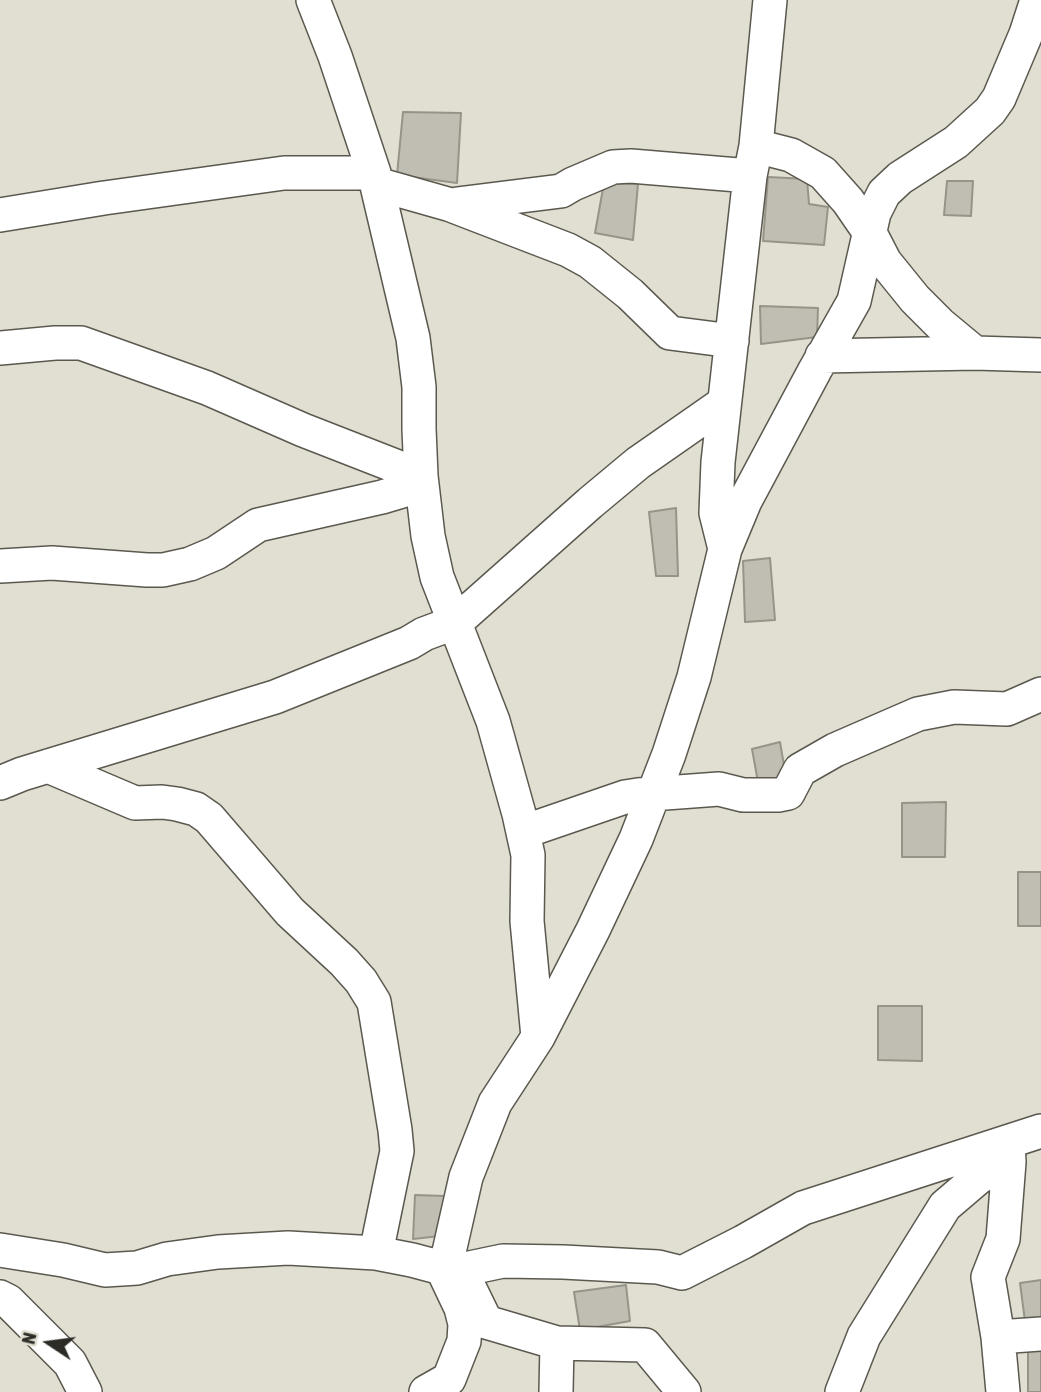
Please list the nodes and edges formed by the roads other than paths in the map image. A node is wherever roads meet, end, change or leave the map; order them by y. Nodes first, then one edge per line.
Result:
1 (313, 0) edge
2 (770, 0) edge
3 (1037, 0) edge
4 (753, 161) junction
5 (375, 179) junction
6 (451, 205) junction
7 (0, 215) edge
8 (870, 233) junction
9 (732, 341) junction
10 (0, 348) edge
11 (975, 353) junction
12 (1041, 355) edge
13 (822, 356) junction
14 (724, 403) junction
15 (422, 481) junction
16 (725, 549) junction
17 (0, 566) edge
18 (456, 622) junction
19 (1041, 694) edge
20 (48, 766) junction
21 (0, 783) edge
22 (654, 794) junction
23 (523, 832) junction
24 (538, 1037) junction
25 (1026, 1136) edge
26 (0, 1250) edge
27 (376, 1253) junction
28 (451, 1269) junction
29 (0, 1297) edge
30 (1041, 1334) edge
31 (998, 1337) junction
32 (557, 1343) junction
33 (441, 1388) edge
34 (85, 1392) edge
35 (556, 1392) edge
36 (684, 1392) edge
37 (842, 1392) edge
38 (1003, 1392) edge

1 - 5 street
2 - 4 street
3 - 8 street
4 - 6 street
4 - 8 street
4 - 9 street
5 - 6 street
5 - 7 street
5 - 15 street
6 - 9 street
8 - 11 street
8 - 13 street
9 - 14 street
10 - 15 street
11 - 12 street
11 - 13 street
13 - 16 street
14 - 16 street
14 - 18 street
15 - 17 street
15 - 18 street
16 - 22 street
18 - 20 street
18 - 23 street
19 - 22 street
20 - 21 street
20 - 27 street
22 - 23 street
22 - 24 street
23 - 24 street
24 - 28 street
25 - 28 street
25 - 31 street
25 - 37 street
26 - 27 street
27 - 28 street
28 - 32 street
28 - 33 street
29 - 34 street
30 - 31 street
31 - 38 street
32 - 35 street
32 - 36 street

